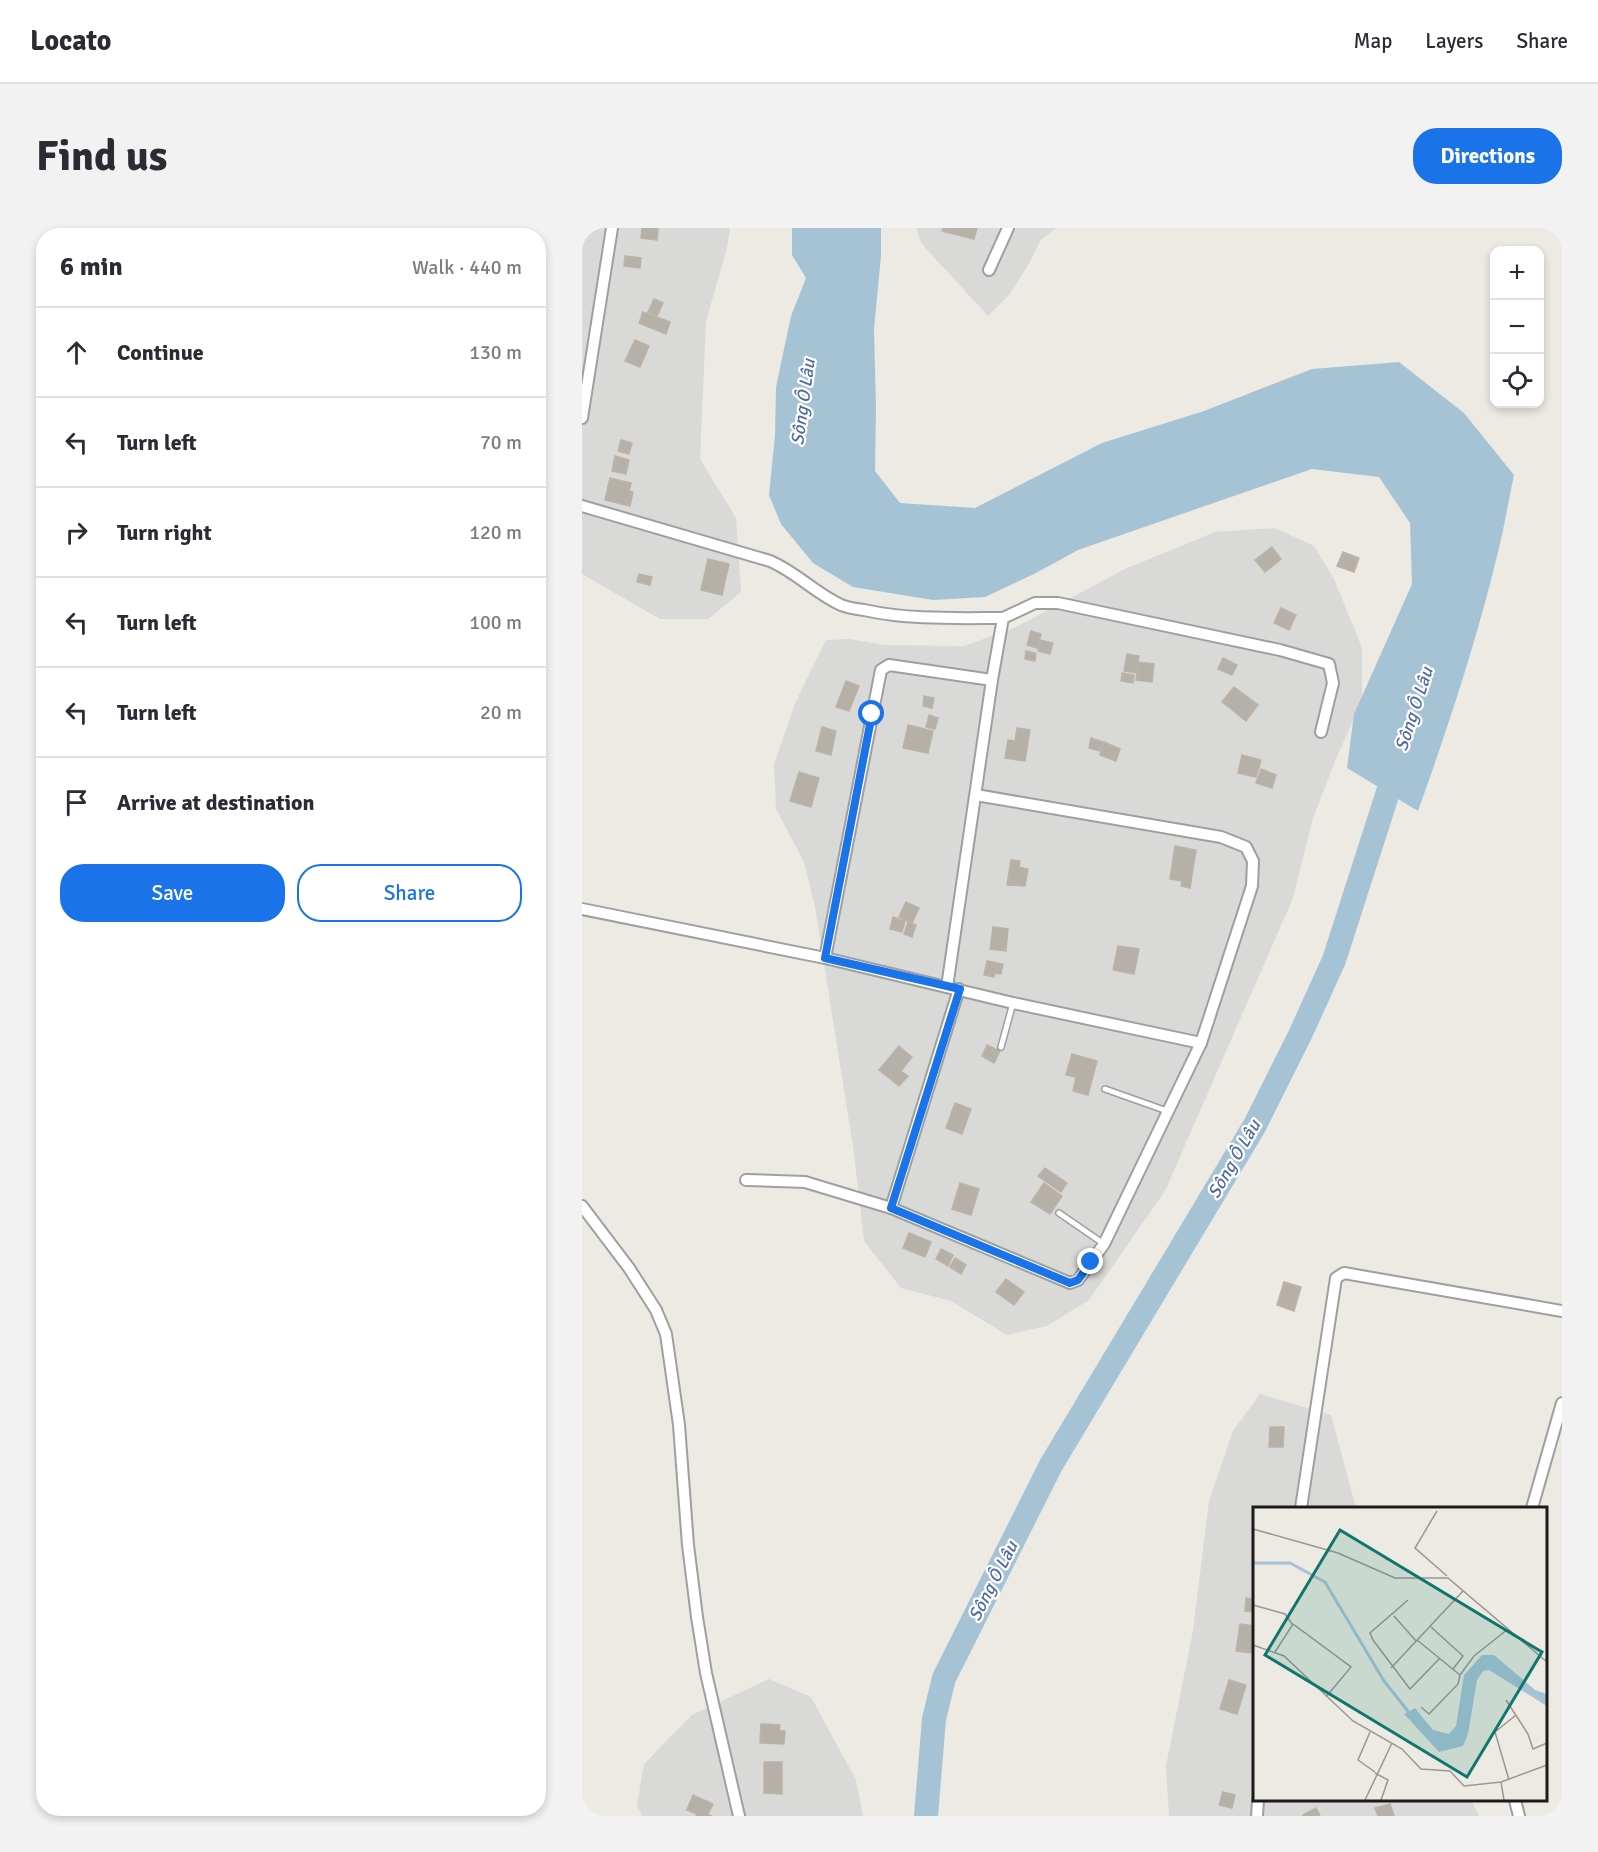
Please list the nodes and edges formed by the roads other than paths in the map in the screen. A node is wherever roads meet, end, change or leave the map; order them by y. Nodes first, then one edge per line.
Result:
1 (612, 228) edge
2 (1008, 228) edge
3 (989, 270) dead end
4 (582, 418) edge
5 (582, 506) edge
6 (1003, 618) junction
7 (992, 680) junction
8 (1321, 732) dead end
9 (976, 795) junction
10 (582, 909) edge
11 (825, 958) junction
12 (947, 987) junction
13 (960, 989) junction
14 (1013, 1003) junction
15 (1201, 1043) junction
16 (1001, 1047) dead end
17 (1105, 1089) dead end
18 (1167, 1111) junction
19 (746, 1180) dead end
20 (582, 1206) edge
21 (891, 1208) junction
22 (1059, 1213) dead end
23 (1104, 1244) junction
24 (1562, 1311) edge
25 (1562, 1403) edge
26 (1301, 1507) edge
27 (1533, 1507) edge
28 (1258, 1801) edge
29 (1515, 1801) edge
30 (739, 1816) edge
31 (1257, 1816) edge
32 (1519, 1816) edge

1 - 4 street
2 - 3 street
5 - 6 street
6 - 7 street
6 - 8 street
7 - 9 street
7 - 11 street
9 - 12 street
9 - 15 street
10 - 11 street
11 - 12 street
12 - 13 street
13 - 14 street
13 - 21 street
14 - 15 street
14 - 16 lane
15 - 18 street
17 - 18 lane
18 - 23 street
19 - 21 street
20 - 30 street
21 - 23 street
22 - 23 lane
24 - 26 street
25 - 27 street
28 - 31 street
29 - 32 street

